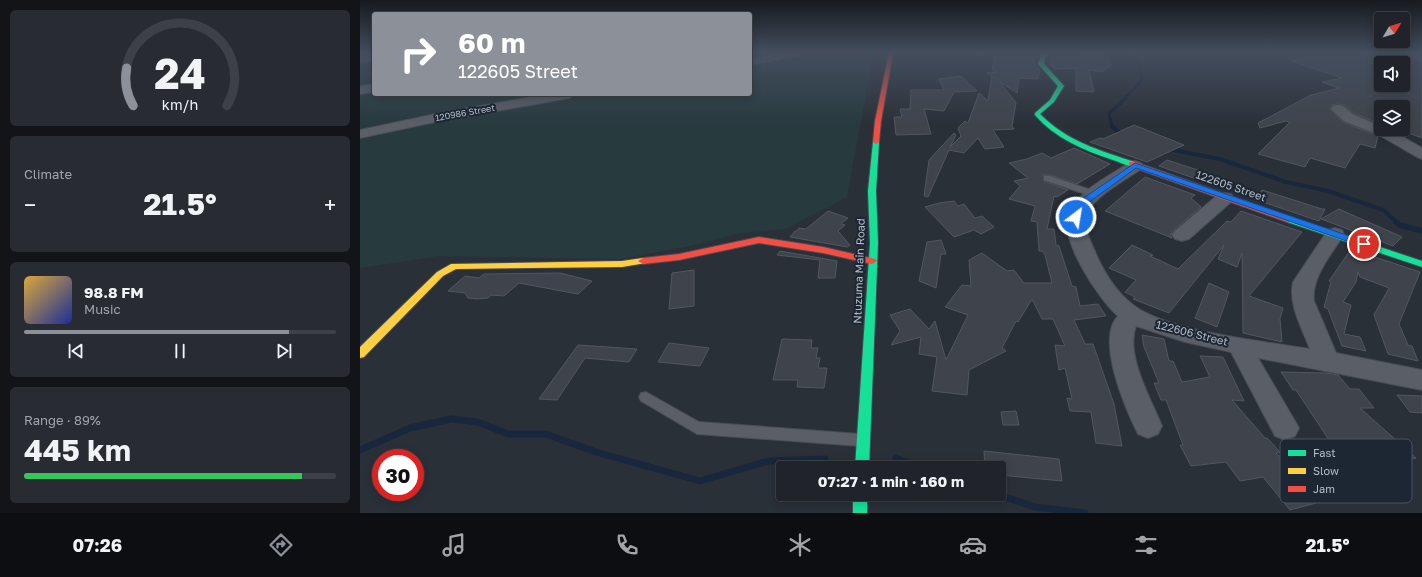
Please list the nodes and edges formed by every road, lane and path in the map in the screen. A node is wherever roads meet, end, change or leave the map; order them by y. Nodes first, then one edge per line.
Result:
1 (885, 77) edge
2 (1053, 77) edge
3 (372, 88) edge
4 (360, 90) edge
5 (559, 96) edge
6 (1338, 109) dead end
7 (360, 134) edge
8 (1422, 154) edge
9 (1135, 166) junction
10 (1047, 178) dead end
11 (1094, 194) junction
12 (1225, 198) junction
13 (1335, 234) junction
14 (1182, 235) dead end
15 (872, 261) junction
16 (1422, 264) edge
17 (1135, 316) junction
18 (1239, 345) junction
19 (360, 354) edge
20 (1326, 360) junction
21 (1422, 380) edge
22 (646, 397) dead end
23 (1148, 426) dead end
24 (1285, 428) dead end
25 (864, 440) junction
26 (862, 461) edge
27 (860, 501) edge
28 (860, 513) edge

1 - 15 street, Ntuzuma Main Road
2 - 9 street, 122605 Street
3 - 4 street
5 - 7 street, 120986 Street
6 - 8 street
9 - 11 street, 122606 Street
9 - 12 street, 122605 Street
10 - 11 lane
11 - 17 street, 122606 Street
12 - 13 street, 122605 Street
12 - 14 street
13 - 16 street, 122605 Street
13 - 20 street
15 - 19 street
15 - 25 street, Ntuzuma Main Road
17 - 18 street, 122606 Street
17 - 23 street
18 - 20 street, 122606 Street
18 - 24 street
20 - 21 street, 122606 Street
22 - 25 lane
25 - 26 street, Ntuzuma Main Road
27 - 28 street

